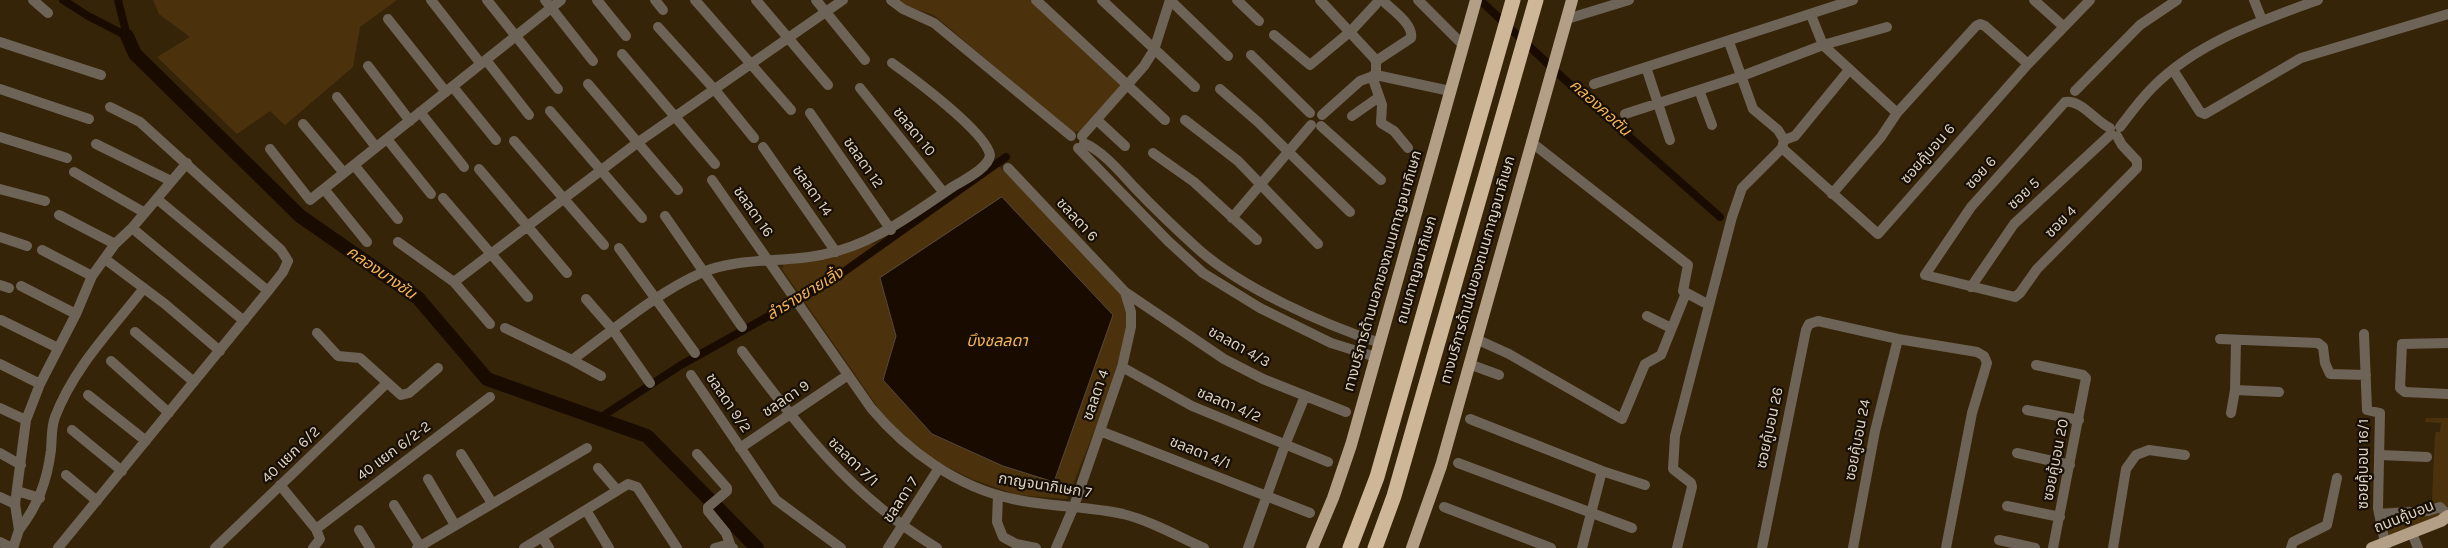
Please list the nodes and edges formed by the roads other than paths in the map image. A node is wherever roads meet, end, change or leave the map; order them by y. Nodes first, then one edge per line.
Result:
1 (33, 0) edge
2 (431, 0) edge
3 (487, 0) edge
4 (561, 0) edge
5 (598, 0) edge
6 (655, 0) edge
7 (695, 0) edge
8 (756, 0) edge
9 (816, 0) edge
10 (844, 0) edge
11 (891, 0) edge
12 (1036, 0) edge
13 (1102, 0) edge
14 (1170, 0) edge
15 (1237, 0) edge
16 (1320, 0) edge
17 (1418, 0) edge
18 (1476, 0) edge
19 (1536, 0) edge
20 (1572, 0) edge
21 (1629, 0) edge
22 (1852, 0) edge
23 (2034, 0) edge
24 (2090, 0) edge
25 (2177, 0) edge
26 (2254, 0) edge
27 (2318, 0) edge
28 (1379, 2) edge
29 (1512, 3) edge
30 (548, 4) edge
31 (663, 10) dead end
32 (826, 12) junction
33 (48, 13) dead end
34 (2448, 14) edge
35 (1811, 15) junction
36 (388, 18) dead end
37 (1567, 20) junction
38 (2262, 20) junction
39 (1259, 21) dead end
40 (658, 26) dead end
41 (2063, 26) junction
42 (1887, 27) dead end
43 (1351, 31) junction
44 (1274, 35) dead end
45 (626, 36) dead end
46 (515, 37) junction
47 (788, 37) junction
48 (0, 42) edge
49 (1729, 42) junction
50 (1463, 45) junction
51 (1823, 45) junction
52 (1154, 50) junction
53 (622, 54) dead end
54 (1251, 55) dead end
55 (1228, 56) dead end
56 (865, 60) dead end
57 (593, 61) dead end
58 (1376, 61) junction
59 (484, 62) junction
60 (752, 63) junction
61 (892, 63) dead end
62 (2028, 64) junction
63 (368, 66) dead end
64 (1646, 67) junction
65 (1849, 70) junction
66 (2173, 70) junction
67 (101, 74) dead end
68 (1374, 76) junction
69 (1742, 76) junction
70 (588, 84) dead end
71 (1594, 84) dead end
72 (828, 85) dead end
73 (1128, 87) junction
74 (1195, 87) dead end
75 (860, 88) dead end
76 (0, 89) edge
77 (449, 89) junction
78 (558, 89) dead end
79 (1220, 89) dead end
80 (715, 90) junction
81 (1699, 90) junction
82 (1450, 91) junction
83 (2075, 91) dead end
84 (338, 97) dead end
85 (1379, 97) junction
86 (1658, 102) junction
87 (110, 107) dead end
88 (791, 110) dead end
89 (550, 111) dead end
90 (420, 112) junction
91 (810, 113) dead end
92 (1310, 113) junction
93 (1625, 114) dead end
94 (1897, 114) junction
95 (529, 115) dead end
96 (1322, 115) junction
97 (677, 116) junction
98 (1352, 116) dead end
99 (89, 119) dead end
100 (1097, 120) junction
101 (1165, 120) dead end
102 (1185, 120) dead end
103 (410, 121) junction
104 (303, 124) dead end
105 (1712, 125) dead end
106 (1316, 126) junction
107 (2115, 131) junction
108 (0, 137) edge
109 (754, 138) dead end
110 (388, 139) junction
111 (496, 140) dead end
112 (514, 140) dead end
113 (1670, 140) dead end
114 (1531, 142) junction
115 (637, 143) junction
116 (1081, 143) junction
117 (96, 144) dead end
118 (1783, 144) junction
119 (1125, 146) dead end
120 (376, 147) junction
121 (763, 147) dead end
122 (1408, 148) dead end
123 (270, 149) dead end
124 (1288, 152) junction
125 (1152, 153) dead end
126 (67, 158) dead end
127 (187, 163) junction
128 (716, 164) dead end
129 (354, 165) junction
130 (464, 167) dead end
131 (1008, 168) dead end
132 (480, 169) dead end
133 (603, 170) junction
134 (74, 172) dead end
135 (344, 173) junction
136 (712, 180) dead end
137 (1381, 180) dead end
138 (171, 181) junction
139 (1260, 186) junction
140 (0, 188) edge
141 (324, 189) junction
142 (678, 190) dead end
143 (944, 193) junction
144 (431, 194) dead end
145 (1832, 194) junction
146 (157, 198) junction
147 (443, 198) dead end
148 (565, 198) junction
149 (45, 201) dead end
150 (1350, 212) dead end
151 (145, 213) junction
152 (59, 215) dead end
153 (665, 216) dead end
154 (642, 218) dead end
155 (1232, 218) junction
156 (398, 220) dead end
157 (529, 225) junction
158 (132, 228) junction
159 (891, 230) junction
160 (0, 238) edge
161 (1257, 240) dead end
162 (367, 242) dead end
163 (398, 242) dead end
164 (115, 244) junction
165 (1318, 244) dead end
166 (604, 245) dead end
167 (27, 246) dead end
168 (618, 248) dead end
169 (42, 250) dead end
170 (836, 252) junction
171 (492, 254) junction
172 (105, 259) junction
173 (770, 262) junction
174 (702, 272) junction
175 (568, 273) dead end
176 (92, 276) junction
177 (454, 282) junction
178 (21, 286) dead end
179 (1971, 287) junction
180 (144, 288) junction
181 (268, 291) junction
182 (1125, 292) junction
183 (1686, 293) junction
184 (528, 297) dead end
185 (586, 299) dead end
186 (656, 300) junction
187 (1145, 305) junction
188 (1709, 305) junction
189 (1131, 312) junction
190 (76, 314) junction
191 (1646, 316) dead end
192 (1, 320) dead end
193 (244, 321) junction
194 (490, 324) dead end
195 (742, 327) dead end
196 (505, 328) dead end
197 (1672, 328) junction
198 (613, 330) junction
199 (135, 332) dead end
200 (317, 332) dead end
201 (2364, 334) dead end
202 (1476, 339) junction
203 (1898, 339) junction
204 (2220, 339) dead end
205 (2236, 341) junction
206 (1380, 343) junction
207 (2448, 343) edge
208 (58, 348) junction
209 (742, 350) dead end
210 (220, 351) junction
211 (695, 353) dead end
212 (1376, 358) junction
213 (572, 360) junction
214 (111, 361) dead end
215 (0, 364) edge
216 (1469, 364) junction
217 (2036, 365) dead end
218 (1122, 367) junction
219 (438, 368) dead end
220 (691, 375) dead end
221 (848, 375) junction
222 (1499, 375) dead end
223 (2366, 375) junction
224 (601, 376) dead end
225 (194, 382) junction
226 (387, 383) junction
227 (650, 383) dead end
228 (40, 384) junction
229 (2235, 390) junction
230 (2279, 392) dead end
231 (2448, 394) edge
232 (88, 395) dead end
233 (1305, 396) junction
234 (490, 397) dead end
235 (0, 408) edge
236 (2027, 410) dead end
237 (1346, 412) dead end
238 (169, 413) junction
239 (2231, 413) dead end
240 (789, 415) junction
241 (1470, 419) dead end
242 (26, 420) junction
243 (2079, 420) junction
244 (72, 430) dead end
245 (1100, 431) junction
246 (146, 441) junction
247 (1285, 445) junction
248 (586, 448) dead end
249 (740, 448) junction
250 (2017, 453) dead end
251 (0, 454) edge
252 (461, 454) dead end
253 (698, 454) dead end
254 (2185, 455) dead end
255 (2380, 455) junction
256 (2426, 457) dead end
257 (1328, 462) dead end
258 (1458, 464) dead end
259 (21, 465) junction
260 (2070, 465) junction
261 (598, 468) dead end
262 (939, 468) junction
263 (122, 471) junction
264 (1602, 471) junction
265 (66, 475) dead end
266 (2337, 478) dead end
267 (428, 479) dead end
268 (280, 485) junction
269 (1645, 485) dead end
270 (617, 490) junction
271 (17, 491) junction
272 (998, 495) junction
273 (1266, 496) junction
274 (0, 497) edge
275 (40, 498) junction
276 (97, 501) junction
277 (492, 503) junction
278 (15, 504) junction
279 (394, 505) dead end
280 (1074, 506) junction
281 (2007, 506) dead end
282 (1444, 507) dead end
283 (586, 510) junction
284 (1591, 512) junction
285 (1310, 513) dead end
286 (2379, 514) junction
287 (2060, 516) junction
288 (2448, 516) edge
289 (455, 525) junction
290 (902, 525) junction
291 (1632, 528) dead end
292 (316, 529) junction
293 (19, 530) junction
294 (359, 530) dead end
295 (2412, 533) junction
296 (542, 536) junction
297 (1999, 540) dead end
298 (0, 542) edge
299 (2386, 546) edge
300 (418, 547) edge
301 (732, 547) edge
302 (13, 548) edge
303 (58, 548) edge
304 (215, 548) edge
305 (313, 548) edge
306 (370, 548) edge
307 (524, 548) edge
308 (549, 548) edge
309 (609, 548) edge
310 (677, 548) edge
311 (715, 548) edge
312 (841, 548) edge
313 (888, 548) edge
314 (937, 548) edge
315 (1036, 548) edge
316 (1056, 548) edge
317 (1204, 548) edge
318 (1248, 548) edge
319 (1312, 548) edge
320 (1350, 548) edge
321 (1375, 548) edge
322 (1412, 548) edge
323 (1551, 548) edge
324 (1582, 548) edge
325 (1677, 548) edge
326 (1762, 548) edge
327 (1853, 548) edge
328 (1946, 548) edge
329 (2035, 548) edge
330 (2054, 548) edge
331 (2113, 548) edge
332 (2291, 548) edge
333 (2372, 548) edge
334 (2418, 548) edge

1 - 33 street
2 - 59 street
3 - 46 street
4 - 30 street
5 - 45 street
6 - 31 street
7 - 60 street
8 - 47 street
9 - 32 street
10 - 32 street
11 - 116 street
12 - 73 street
13 - 52 street
14 - 52 street
14 - 55 street
15 - 39 street
16 - 43 street
17 - 50 street
18 - 50 main road, ทางบริการด้านนอกของถนนกาญจนาภิเษก
19 - 321 highway
20 - 37 main road, ทางบริการด้านในของถนนกาญจนาภิเษก
21 - 37 street
22 - 35 street
23 - 41 street
24 - 41 street, ซอยคู้บอน 6
25 - 83 street
26 - 38 street
27 - 38 street, ซอย 5
28 - 43 street
28 - 58 street
29 - 320 highway, ถนนกาญจนาภิเษก
30 - 46 street
30 - 57 street
32 - 47 street
32 - 56 street
34 - 66 street
35 - 49 street
35 - 51 street
36 - 77 street
37 - 114 main road, ทางบริการด้านในของถนนกาญจนาภิเษก
38 - 66 street, ซอย 5
40 - 80 street
41 - 62 street, ซอยคู้บอน 6
42 - 51 street
43 - 44 street
43 - 58 street
46 - 59 street
46 - 78 street
47 - 60 street
47 - 72 street
48 - 67 street
49 - 64 street
49 - 69 street, ซอยคู้บอน 6
50 - 82 main road, ทางบริการด้านนอกของถนนกาญจนาภิเษก
51 - 65 street
51 - 69 street
52 - 73 street
52 - 74 street
53 - 97 street
54 - 92 street
58 - 68 street
59 - 77 street
59 - 95 street
60 - 80 street
60 - 88 street
61 - 143 street
62 - 94 street
62 - 145 street, ซอยคู้บอน 6
63 - 103 street
64 - 71 street
64 - 86 street
65 - 94 street
65 - 118 street
66 - 107 street, ซอย 5
68 - 82 street
68 - 85 street
68 - 96 street
69 - 81 street
69 - 118 street, ซอยคู้บอน 6
70 - 115 street
73 - 100 street
73 - 101 street
75 - 143 street, ชลลดา 10
76 - 99 street
77 - 90 street
77 - 111 street
79 - 124 street
80 - 97 street
80 - 109 street
81 - 86 street
81 - 105 street
82 - 206 main road, ทางบริการด้านนอกของถนนกาญจนาภิเษก
84 - 120 street
85 - 98 street
85 - 122 street
86 - 93 street
86 - 113 street
87 - 127 street
89 - 133 street
90 - 103 street
90 - 130 street
91 - 159 street, ชลลดา 12
92 - 96 street
92 - 106 street
94 - 145 street
96 - 106 street
97 - 115 street
97 - 128 street
100 - 116 street
100 - 119 street
102 - 139 street
103 - 110 street
104 - 135 street
106 - 124 street
106 - 137 street
107 - 179 street, ซอย 5
107 - 179 street, ซอย 4
107 - 179 street, ซอย 6
108 - 126 street
110 - 120 street
110 - 144 street
112 - 148 street
114 - 183 street
114 - 202 main road, ทางบริการด้านในของถนนกาญจนาภิเษก
115 - 133 street
115 - 142 street
116 - 206 street
116 - 212 street
117 - 138 street
118 - 145 street, ซอยคู้บอน 6
118 - 188 street
120 - 129 street
121 - 170 street, ชลลดา 14
123 - 141 street
124 - 139 street
124 - 150 street
125 - 155 street
127 - 138 street
127 - 181 street
129 - 135 street
129 - 156 street
131 - 182 street, ชลลดา 6
132 - 157 street
133 - 148 street
133 - 154 street
134 - 151 street
135 - 141 street
136 - 173 street, ชลลดา 16
138 - 146 street
139 - 155 street
139 - 165 street
140 - 149 street
141 - 162 street
143 - 159 street
146 - 151 street
146 - 181 street
147 - 171 street
148 - 157 street
148 - 166 street
151 - 158 street
152 - 164 street
153 - 174 street
155 - 161 street
157 - 171 street
157 - 175 street
158 - 164 street
158 - 193 street
159 - 170 street
160 - 167 street
163 - 177 street
164 - 172 street
168 - 186 street
169 - 176 street
170 - 173 street
171 - 177 street
171 - 184 street
172 - 176 street
172 - 180 street
173 - 174 street
173 - 221 street, กาญจนาภิเษก 7
174 - 186 street
174 - 195 street
176 - 190 street
177 - 194 street
178 - 190 street
180 - 210 street
180 - 275 street
181 - 193 street
182 - 187 street, ชลลดา 4/3
182 - 189 street, ชลลดา 4
183 - 188 street
183 - 197 street
185 - 198 street
186 - 198 street
186 - 211 street
187 - 189 street
187 - 233 street, ชลลดา 4/3
188 - 325 street
189 - 218 street, ชลลดา 4
190 - 208 street
191 - 197 street
192 - 208 street
193 - 210 street
196 - 213 street
197 - 202 street
198 - 213 street
198 - 227 street
199 - 225 street
200 - 226 street
201 - 223 street, ซอยคู้บอน 16/1
202 - 216 main road, ทางบริการด้านในของถนนกาญจนาภิเษก
203 - 326 street, ซอยคู้บอน 26
203 - 327 street, ซอยคู้บอน 24
203 - 328 street
204 - 205 street
205 - 223 street
205 - 229 street
206 - 212 main road, ทางบริการด้านนอกของถนนกาญจนาภิเษก
207 - 231 street
208 - 228 street
209 - 240 street, ชลลดา 7/1
210 - 225 street
212 - 319 main road, ทางบริการด้านนอกของถนนกาญจนาภิเษก
213 - 224 street
214 - 238 street
215 - 228 street
216 - 222 street
216 - 322 main road, ทางบริการด้านในของถนนกาญจนาภิเษก
217 - 243 street, ซอยคู้บอน 20
218 - 245 street, ชลลดา 4
218 - 247 street, ชลลดา 4/2
219 - 226 street
220 - 249 street, ชลลดา 9/2
221 - 240 street, ชลลดา 9
221 - 262 street, กาญจนาภิเษก 7
223 - 255 street, ซอยคู้บอน 16/1
225 - 238 street
226 - 268 street, 40 แยก 6/2
228 - 242 street
229 - 230 street
229 - 239 street
232 - 246 street
233 - 237 street, ชลลดา 4/3
233 - 247 street
234 - 292 street, 40 แยก 6/2-2
235 - 242 street
236 - 243 street
238 - 246 street
240 - 249 street, ชลลดา 9
240 - 290 street, ชลลดา 7/1
241 - 264 street
242 - 259 street
243 - 260 street, ซอยคู้บอน 20
244 - 263 street
245 - 273 street, ชลลดา 4/1
245 - 280 street, ชลลดา 4
246 - 263 street
247 - 257 street, ชลลดา 4/2
247 - 273 street
248 - 277 street
249 - 312 street, ชลลดา 9/2
250 - 260 street
251 - 259 street
252 - 277 street
253 - 301 street
254 - 331 street
255 - 256 street
255 - 286 street, ซอยคู้บอน 16/1
258 - 284 street
259 - 271 street
260 - 287 street, ซอยคู้บอน 20
261 - 270 street
262 - 272 street, กาญจนาภิเษก 7
262 - 290 street, ชลลดา 7
263 - 276 street
264 - 269 street
264 - 284 street
265 - 276 street
266 - 332 street
267 - 289 street
268 - 292 street
268 - 304 street, 40 แยก 6/2
270 - 283 street
270 - 310 street
271 - 275 street
271 - 278 street
272 - 280 street, กาญจนาภิเษก 7
272 - 315 street
273 - 285 street, ชลลดา 4/1
273 - 318 street
274 - 278 street
275 - 293 street
276 - 303 street
277 - 289 street
278 - 293 street
279 - 300 street
280 - 316 street, ชลลดา 4
280 - 317 street, กาญจนาภิเษก 7
281 - 287 street
282 - 323 street
283 - 296 street
283 - 309 street
284 - 291 street
284 - 324 street
286 - 288 street
286 - 299 street, ซอยคู้บอน 16/1
287 - 330 street, ซอยคู้บอน 20
288 - 295 main road, ถนนคู้บอน
289 - 300 street
290 - 313 street, ชลลดา 7
290 - 314 street, ชลลดา 7/1
292 - 305 street
293 - 302 street
294 - 306 street
295 - 299 main road, ถนนคู้บอน
295 - 334 street
296 - 307 street
296 - 308 street
297 - 329 street
298 - 302 street
299 - 333 main road, ถนนคู้บอน
301 - 311 street

